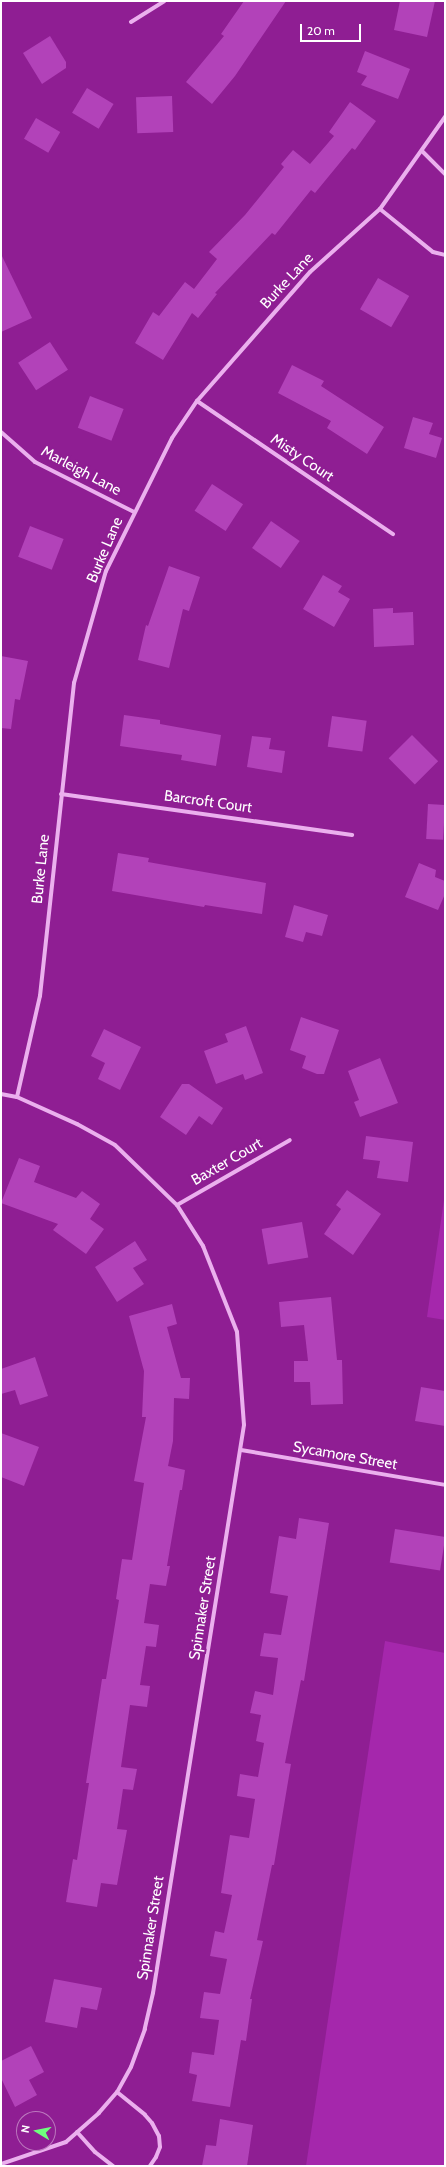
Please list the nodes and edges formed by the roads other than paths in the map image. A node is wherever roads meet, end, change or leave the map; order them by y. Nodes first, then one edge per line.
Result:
1 (164, 1) edge
2 (131, 22) dead end
3 (445, 117) edge
4 (422, 151) junction
5 (445, 174) edge
6 (380, 209) junction
7 (445, 255) edge
8 (197, 401) junction
9 (1, 432) edge
10 (134, 512) junction
11 (393, 534) dead end
12 (61, 794) junction
13 (352, 834) dead end
14 (1, 1094) edge
15 (17, 1097) junction
16 (290, 1140) dead end
17 (177, 1205) junction
18 (240, 1450) junction
19 (445, 1485) edge
20 (117, 2092) junction
21 (77, 2132) junction
22 (1, 2164) edge
23 (113, 2166) edge
24 (150, 2166) edge

1 - 2 street
3 - 4 street, Burke Lane
4 - 5 street
4 - 6 street, Burke Lane
6 - 7 street
6 - 8 street, Burke Lane
8 - 10 street, Burke Lane
8 - 11 street, Misty Court
9 - 10 street, Marleigh Lane
10 - 12 street, Burke Lane
12 - 13 street, Barcroft Court
12 - 15 street, Burke Lane
14 - 15 street, Spinnaker Street
15 - 17 street, Spinnaker Street
16 - 17 street, Baxter Court
17 - 18 street, Spinnaker Street
18 - 19 street, Sycamore Street
18 - 20 street, Spinnaker Street
20 - 21 street, Spinnaker Street
20 - 24 street
21 - 22 street, Spinnaker Street
21 - 23 street

